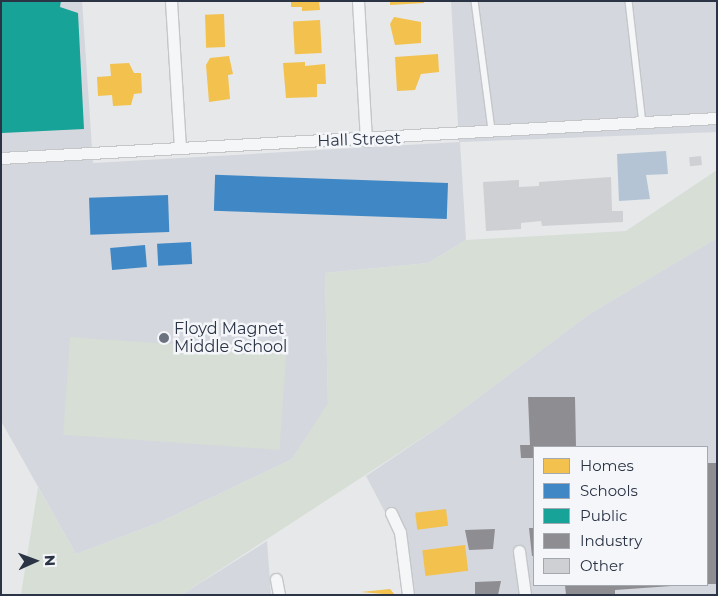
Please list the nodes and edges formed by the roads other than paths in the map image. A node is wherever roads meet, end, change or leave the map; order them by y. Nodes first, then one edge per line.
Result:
1 (171, 1) edge
2 (358, 1) edge
3 (475, 1) edge
4 (629, 1) edge
5 (717, 118) edge
6 (643, 123) junction
7 (492, 130) junction
8 (366, 141) junction
9 (180, 147) junction
10 (1, 158) edge
11 (391, 513) dead end
12 (519, 551) dead end
13 (276, 579) dead end
14 (278, 595) edge
15 (408, 595) edge
16 (525, 595) edge

1 - 9 street
2 - 8 street
3 - 7 lane
4 - 6 lane
5 - 6 street, Hall Street
6 - 7 street, Hall Street
7 - 8 street, Hall Street
8 - 9 street, Hall Street
9 - 10 street, Hall Street
11 - 15 street
12 - 16 street
13 - 14 street

